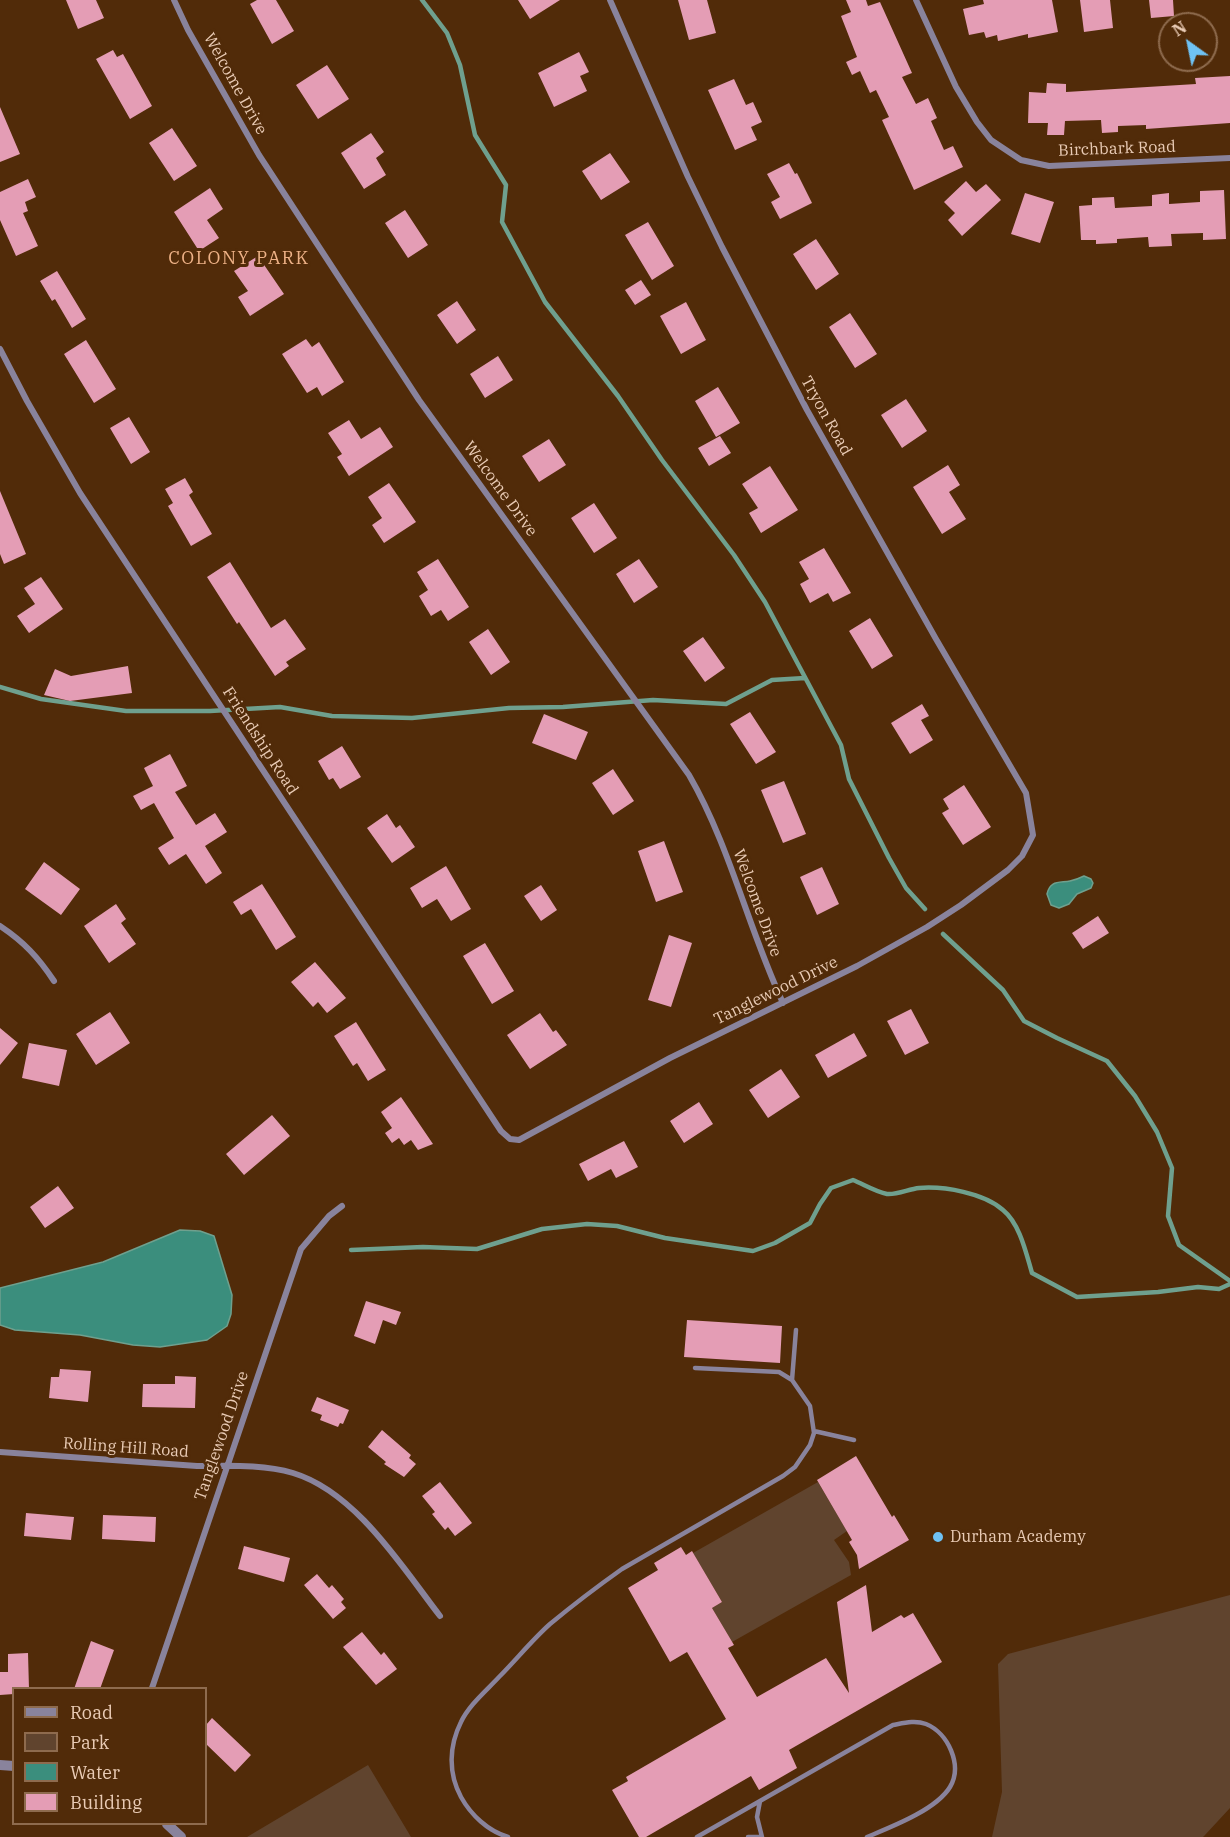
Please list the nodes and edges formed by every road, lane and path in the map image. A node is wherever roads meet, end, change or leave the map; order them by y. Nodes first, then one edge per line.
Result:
1 (174, 0) edge
2 (610, 0) edge
3 (916, 0) edge
4 (1230, 158) edge
5 (0, 349) edge
6 (1033, 835) joint
7 (0, 926) edge
8 (54, 981) dead end
9 (783, 1003) junction
10 (510, 1139) joint
11 (342, 1206) dead end
12 (796, 1330) dead end
13 (695, 1368) dead end
14 (792, 1380) junction
15 (814, 1431) junction
16 (854, 1440) dead end
17 (0, 1452) edge
18 (226, 1466) junction
19 (440, 1616) dead end
20 (153, 1687) edge
21 (760, 1801) junction
22 (168, 1825) edge
23 (181, 1837) edge
24 (508, 1837) edge
25 (697, 1837) edge
26 (748, 1837) edge
27 (761, 1837) edge
28 (867, 1837) edge

1 - 9 street, Welcome Drive
2 - 6 street, Tryon Road
3 - 4 street, Birchbark Road
5 - 10 street, Friendship Road
6 - 9 street, Tanglewood Drive
7 - 8 street
9 - 10 street, Tanglewood Drive
11 - 18 street, Tanglewood Drive
12 - 14 lane
13 - 14 lane
14 - 15 lane
15 - 16 lane
15 - 24 lane
17 - 18 street, Rolling Hill Road
18 - 19 street, Rolling Hill Road
18 - 20 street, Tanglewood Drive
21 - 25 lane
21 - 27 lane
21 - 28 lane
22 - 23 street
26 - 27 lane

